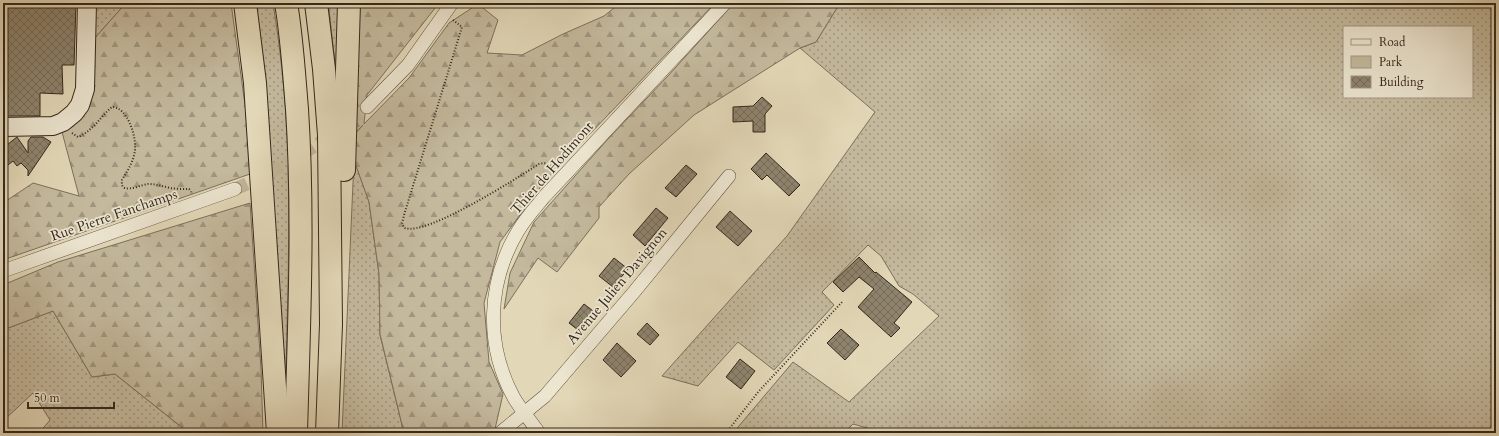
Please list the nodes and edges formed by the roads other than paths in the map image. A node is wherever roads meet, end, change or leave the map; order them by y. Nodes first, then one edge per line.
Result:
1 (87, 3) edge
2 (244, 3) edge
3 (286, 3) edge
4 (316, 3) edge
5 (349, 3) edge
6 (452, 3) edge
7 (725, 3) edge
8 (367, 107) tunnel mouth
9 (3, 126) edge
10 (729, 176) dead end
11 (235, 189) tunnel mouth
12 (3, 271) edge
13 (331, 324) junction
14 (525, 413) junction
15 (278, 433) edge
16 (296, 433) edge
17 (327, 433) edge
18 (500, 433) edge
19 (539, 433) edge

1 - 9 street
2 - 15 highway
3 - 16 highway
4 - 13 highway
5 - 13 highway
6 - 8 street
7 - 14 street, Thier de Hodimont
10 - 14 street, Avenue Julien Davignon
11 - 12 street, Rue Pierre Fanchamps
13 - 17 highway
14 - 18 street, Avenue Julien Davignon
14 - 19 street, Thier de Hodimont

